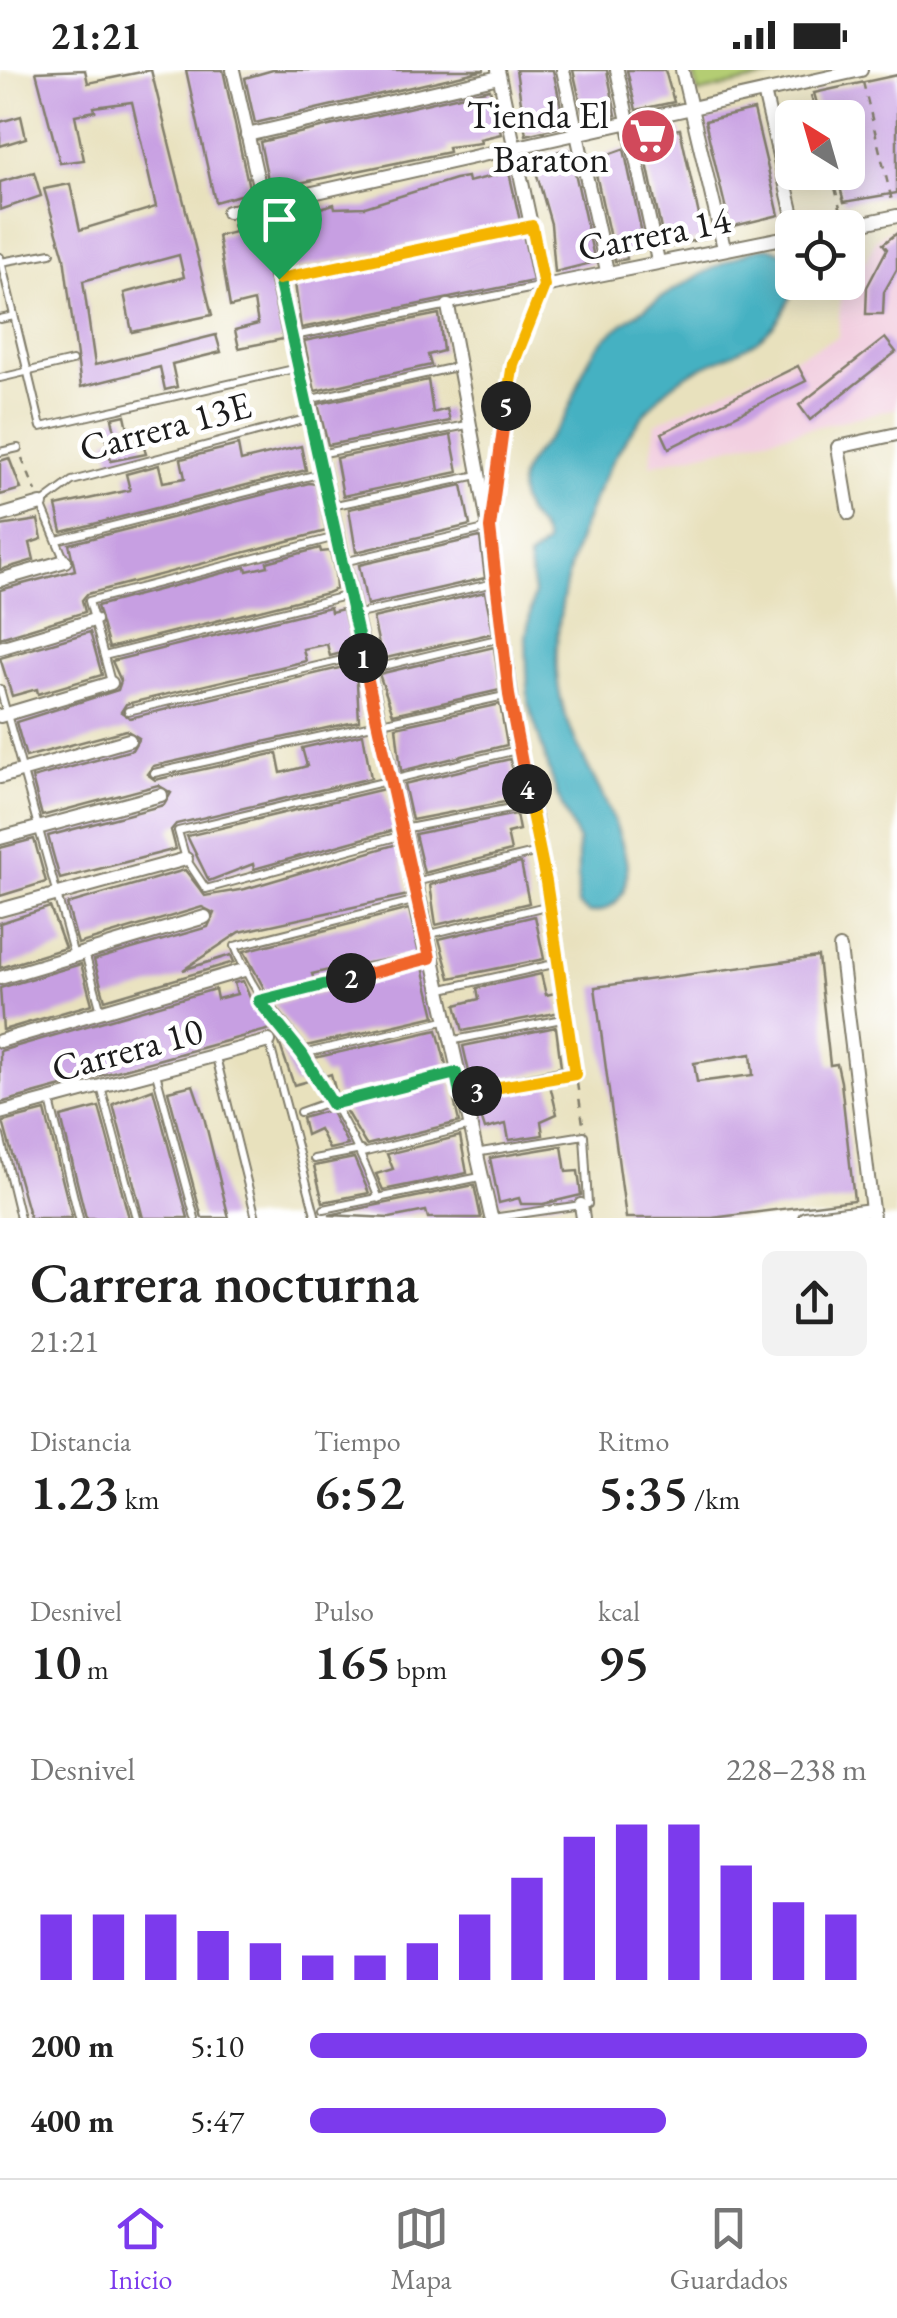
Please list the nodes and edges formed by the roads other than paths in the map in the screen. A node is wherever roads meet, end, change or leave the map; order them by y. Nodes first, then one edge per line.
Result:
1 (233, 70) edge
2 (563, 70) edge
3 (617, 70) edge
4 (682, 70) edge
5 (861, 70) edge
6 (498, 73) edge
7 (764, 92) junction
8 (692, 110) junction
9 (629, 124) junction
10 (580, 134) junction
11 (247, 135) junction
12 (515, 148) junction
13 (262, 205) junction
14 (792, 210) edge
15 (228, 212) dead end
16 (896, 216) edge
17 (865, 222) edge
18 (532, 226) junction
19 (775, 239) edge
20 (724, 248) junction
21 (50, 253) dead end
22 (0, 260) edge
23 (658, 262) junction
24 (607, 271) junction
25 (279, 279) junction
26 (544, 286) junction
27 (448, 306) junction
28 (14, 316) junction
29 (0, 319) edge
30 (292, 336) junction
31 (72, 361) dead end
32 (299, 367) junction
33 (456, 367) junction
34 (27, 371) junction
35 (0, 378) edge
36 (306, 400) junction
37 (310, 418) junction
38 (467, 425) junction
39 (897, 434) edge
40 (18, 448) road end
41 (0, 452) edge
42 (318, 455) junction
43 (322, 474) junction
44 (478, 475) junction
45 (41, 504) junction
46 (330, 506) junction
47 (848, 512) dead end
48 (0, 516) edge
49 (490, 528) junction
50 (336, 537) junction
51 (56, 540) junction
52 (65, 562) joint
53 (342, 562) junction
54 (0, 580) edge
55 (496, 582) junction
56 (349, 595) junction
57 (354, 615) junction
58 (94, 620) junction
59 (504, 638) junction
60 (0, 648) edge
61 (363, 655) junction
62 (104, 656) junction
63 (366, 670) junction
64 (111, 683) joint
65 (0, 689) edge
66 (509, 695) junction
67 (128, 710) dead end
68 (3, 715) edge
69 (378, 722) junction
70 (130, 740) dead end
71 (518, 750) junction
72 (22, 771) junction
73 (154, 773) dead end
74 (0, 777) edge
75 (390, 779) junction
76 (161, 795) dead end
77 (530, 804) junction
78 (38, 828) junction
79 (402, 832) junction
80 (0, 838) edge
81 (541, 851) junction
82 (186, 859) junction
83 (414, 883) junction
84 (56, 895) junction
85 (417, 900) junction
86 (550, 905) junction
87 (0, 910) edge
88 (205, 917) dead end
89 (425, 935) junction
90 (840, 948) dead end
91 (80, 955) junction
92 (430, 958) junction
93 (558, 963) joint
94 (244, 970) junction
95 (0, 978) edge
96 (437, 990) junction
97 (259, 1001) junction
98 (101, 1012) junction
99 (567, 1018) road end
100 (444, 1021) junction
101 (0, 1041) edge
102 (268, 1041) joint
103 (448, 1041) junction
104 (302, 1054) junction
105 (216, 1056) junction
106 (156, 1073) junction
107 (456, 1073) junction
108 (575, 1074) road end
109 (101, 1088) junction
110 (460, 1094) junction
111 (49, 1100) junction
112 (332, 1102) junction
113 (300, 1112) dead end
114 (0, 1113) edge
115 (468, 1127) junction
116 (0, 1136) edge
117 (361, 1151) junction
118 (474, 1153) junction
119 (314, 1159) dead end
120 (480, 1177) junction
121 (380, 1198) junction
122 (324, 1209) dead end
123 (584, 1209) edge
124 (872, 1214) edge
125 (20, 1218) edge
126 (80, 1218) edge
127 (136, 1218) edge
128 (196, 1218) edge
129 (256, 1218) edge
130 (316, 1218) edge
131 (492, 1218) edge
132 (805, 1218) edge

1 - 11 street
2 - 10 street
3 - 9 street
4 - 8 street
5 - 7 street
6 - 11 street
6 - 12 street
7 - 8 street
7 - 14 street
8 - 9 street
8 - 20 street
9 - 10 street
9 - 23 street
10 - 12 street
10 - 24 street
11 - 13 street
12 - 13 street
12 - 18 street
13 - 15 street
13 - 25 street
16 - 17 street
18 - 25 lane
18 - 26 street
19 - 20 street, Carrera 14
20 - 23 street, Carrera 14
21 - 22 lane
22 - 28 lane
23 - 24 street, Carrera 14
24 - 26 street, Carrera 14
25 - 30 street
26 - 27 lane, Carrera 14
26 - 49 lane
27 - 30 lane, Carrera 14
27 - 33 street
28 - 29 lane
28 - 34 lane
30 - 32 street
31 - 34 lane
32 - 34 lane
32 - 36 street
33 - 36 lane
33 - 38 street
34 - 35 lane
36 - 37 street
37 - 42 street
37 - 45 lane, Carrera 13E
38 - 42 lane
38 - 44 street
39 - 47 street
40 - 41 lane
42 - 43 street
43 - 46 street
43 - 51 lane
44 - 46 lane
44 - 49 street
45 - 48 street
45 - 51 lane
46 - 50 street
49 - 53 lane
49 - 55 street
50 - 53 street
50 - 58 lane
51 - 52 lane
52 - 54 street
53 - 56 street
55 - 57 lane
55 - 59 street
56 - 57 street
56 - 62 lane
57 - 61 street
58 - 60 street
58 - 62 lane
59 - 63 lane
59 - 66 street
61 - 63 street
61 - 67 lane
62 - 64 lane
63 - 69 street
64 - 68 street
65 - 68 lane
66 - 69 lane
66 - 71 street
68 - 72 lane
69 - 73 lane
69 - 75 street
70 - 72 street
71 - 75 lane
71 - 77 street
72 - 74 street
72 - 78 lane
75 - 79 street
75 - 82 lane
76 - 78 street
77 - 79 lane
77 - 81 street
78 - 80 street
78 - 84 lane
79 - 82 lane
79 - 83 street
81 - 83 lane
81 - 86 street
82 - 84 street
83 - 85 street
84 - 87 street
84 - 91 lane
85 - 89 street
85 - 94 lane
86 - 89 lane
86 - 93 street
88 - 91 street
89 - 92 street
90 - 124 street
91 - 95 street
91 - 98 lane
92 - 96 street
92 - 97 lane
93 - 96 lane
94 - 97 lane
94 - 98 street
96 - 100 street
97 - 104 lane
98 - 101 street
99 - 103 lane
100 - 103 street
100 - 104 lane
102 - 105 street, Carrera 10
102 - 130 lane
103 - 107 street
104 - 112 lane
105 - 106 street, Carrera 10
105 - 129 lane
106 - 109 street, Carrera 10
106 - 128 lane
107 - 110 street
107 - 112 lane
108 - 110 lane
109 - 111 street, Carrera 10
109 - 127 lane
110 - 115 street
111 - 114 street, Carrera 10
111 - 126 lane
112 - 113 lane
112 - 117 lane
115 - 117 lane
115 - 118 street
116 - 125 lane
117 - 119 lane
117 - 121 lane
118 - 120 street
118 - 123 lane
120 - 121 lane
120 - 131 street
121 - 122 lane
123 - 131 lane
124 - 132 street

